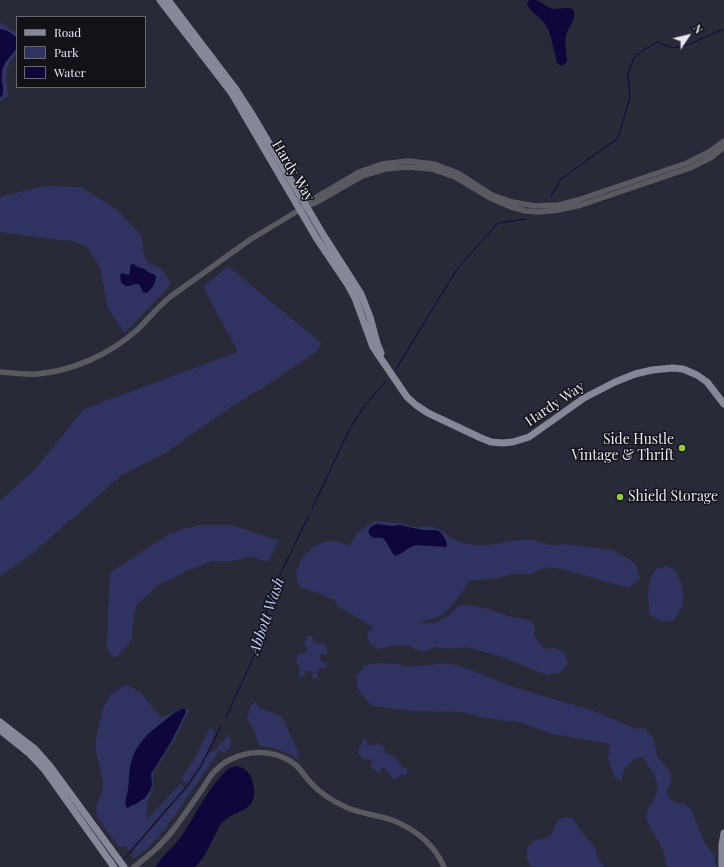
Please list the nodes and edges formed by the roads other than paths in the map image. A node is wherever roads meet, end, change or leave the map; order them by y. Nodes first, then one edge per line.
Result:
1 (160, 0) edge
2 (168, 0) edge
3 (724, 141) edge
4 (724, 147) edge
5 (303, 207) junction
6 (0, 372) edge
7 (724, 404) edge
8 (0, 722) edge
9 (0, 730) edge
10 (724, 833) edge
11 (114, 867) edge
12 (124, 867) edge
13 (134, 867) edge
14 (444, 867) edge
15 (722, 867) edge

1 - 5 main road, Hardy Way
2 - 5 main road, Hardy Way
3 - 5 street
4 - 5 street
5 - 6 street
5 - 7 main road, Hardy Way
8 - 12 main road
9 - 11 main road
10 - 15 main road
13 - 14 street

